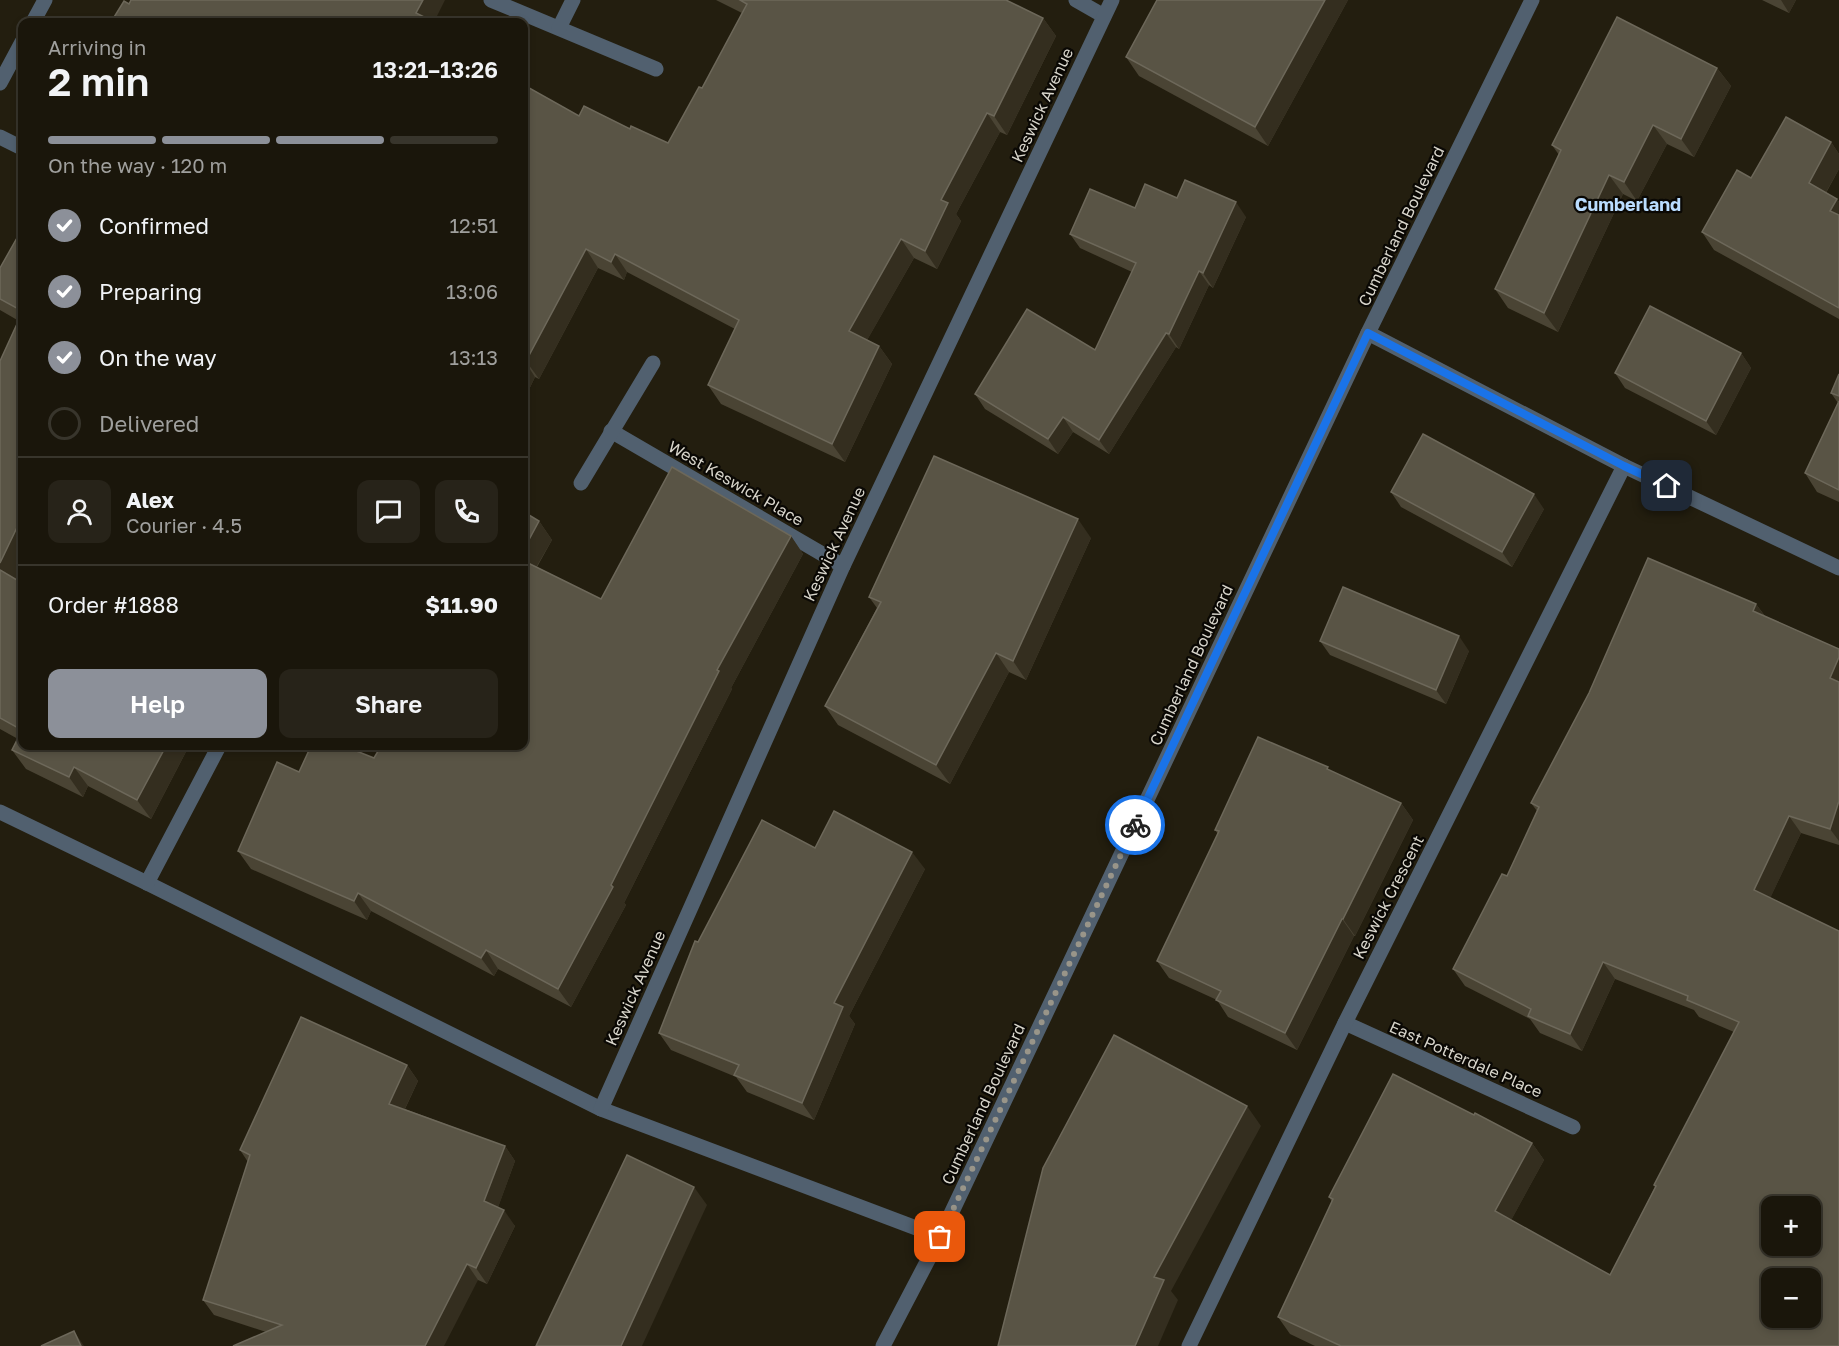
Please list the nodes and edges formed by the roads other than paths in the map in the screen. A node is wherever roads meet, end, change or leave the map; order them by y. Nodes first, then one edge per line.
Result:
1 (45, 0) edge
2 (490, 0) edge
3 (573, 0) edge
4 (1076, 0) edge
5 (1112, 0) edge
6 (1532, 0) edge
7 (1104, 16) junction
8 (35, 18) edge
9 (559, 28) junction
10 (18, 49) edge
11 (656, 69) dead end
12 (0, 83) edge
13 (0, 137) edge
14 (18, 146) edge
15 (1368, 333) junction
16 (653, 363) dead end
17 (611, 431) junction
18 (1624, 466) junction
19 (581, 483) dead end
20 (843, 566) junction
21 (1839, 568) edge
22 (217, 750) edge
23 (0, 812) edge
24 (147, 883) junction
25 (1345, 1023) junction
26 (601, 1109) junction
27 (1573, 1127) dead end
28 (940, 1237) junction
29 (883, 1346) edge
30 (1189, 1346) edge

1 - 8 street
2 - 9 street
3 - 9 street
4 - 7 street
5 - 7 street, Keswick Avenue
6 - 15 street, Cumberland Boulevard
7 - 20 street, Keswick Avenue
9 - 11 street
10 - 12 street
13 - 14 street
15 - 18 street
15 - 28 street, Cumberland Boulevard
16 - 17 street
17 - 19 street
17 - 20 street, West Keswick Place
18 - 21 street
18 - 25 street, Keswick Crescent
20 - 26 street, Keswick Avenue
22 - 24 street
23 - 24 street
24 - 26 street
25 - 27 street, East Potterdale Place
25 - 30 street, Keswick Crescent
26 - 28 street
28 - 29 street, Cumberland Boulevard

